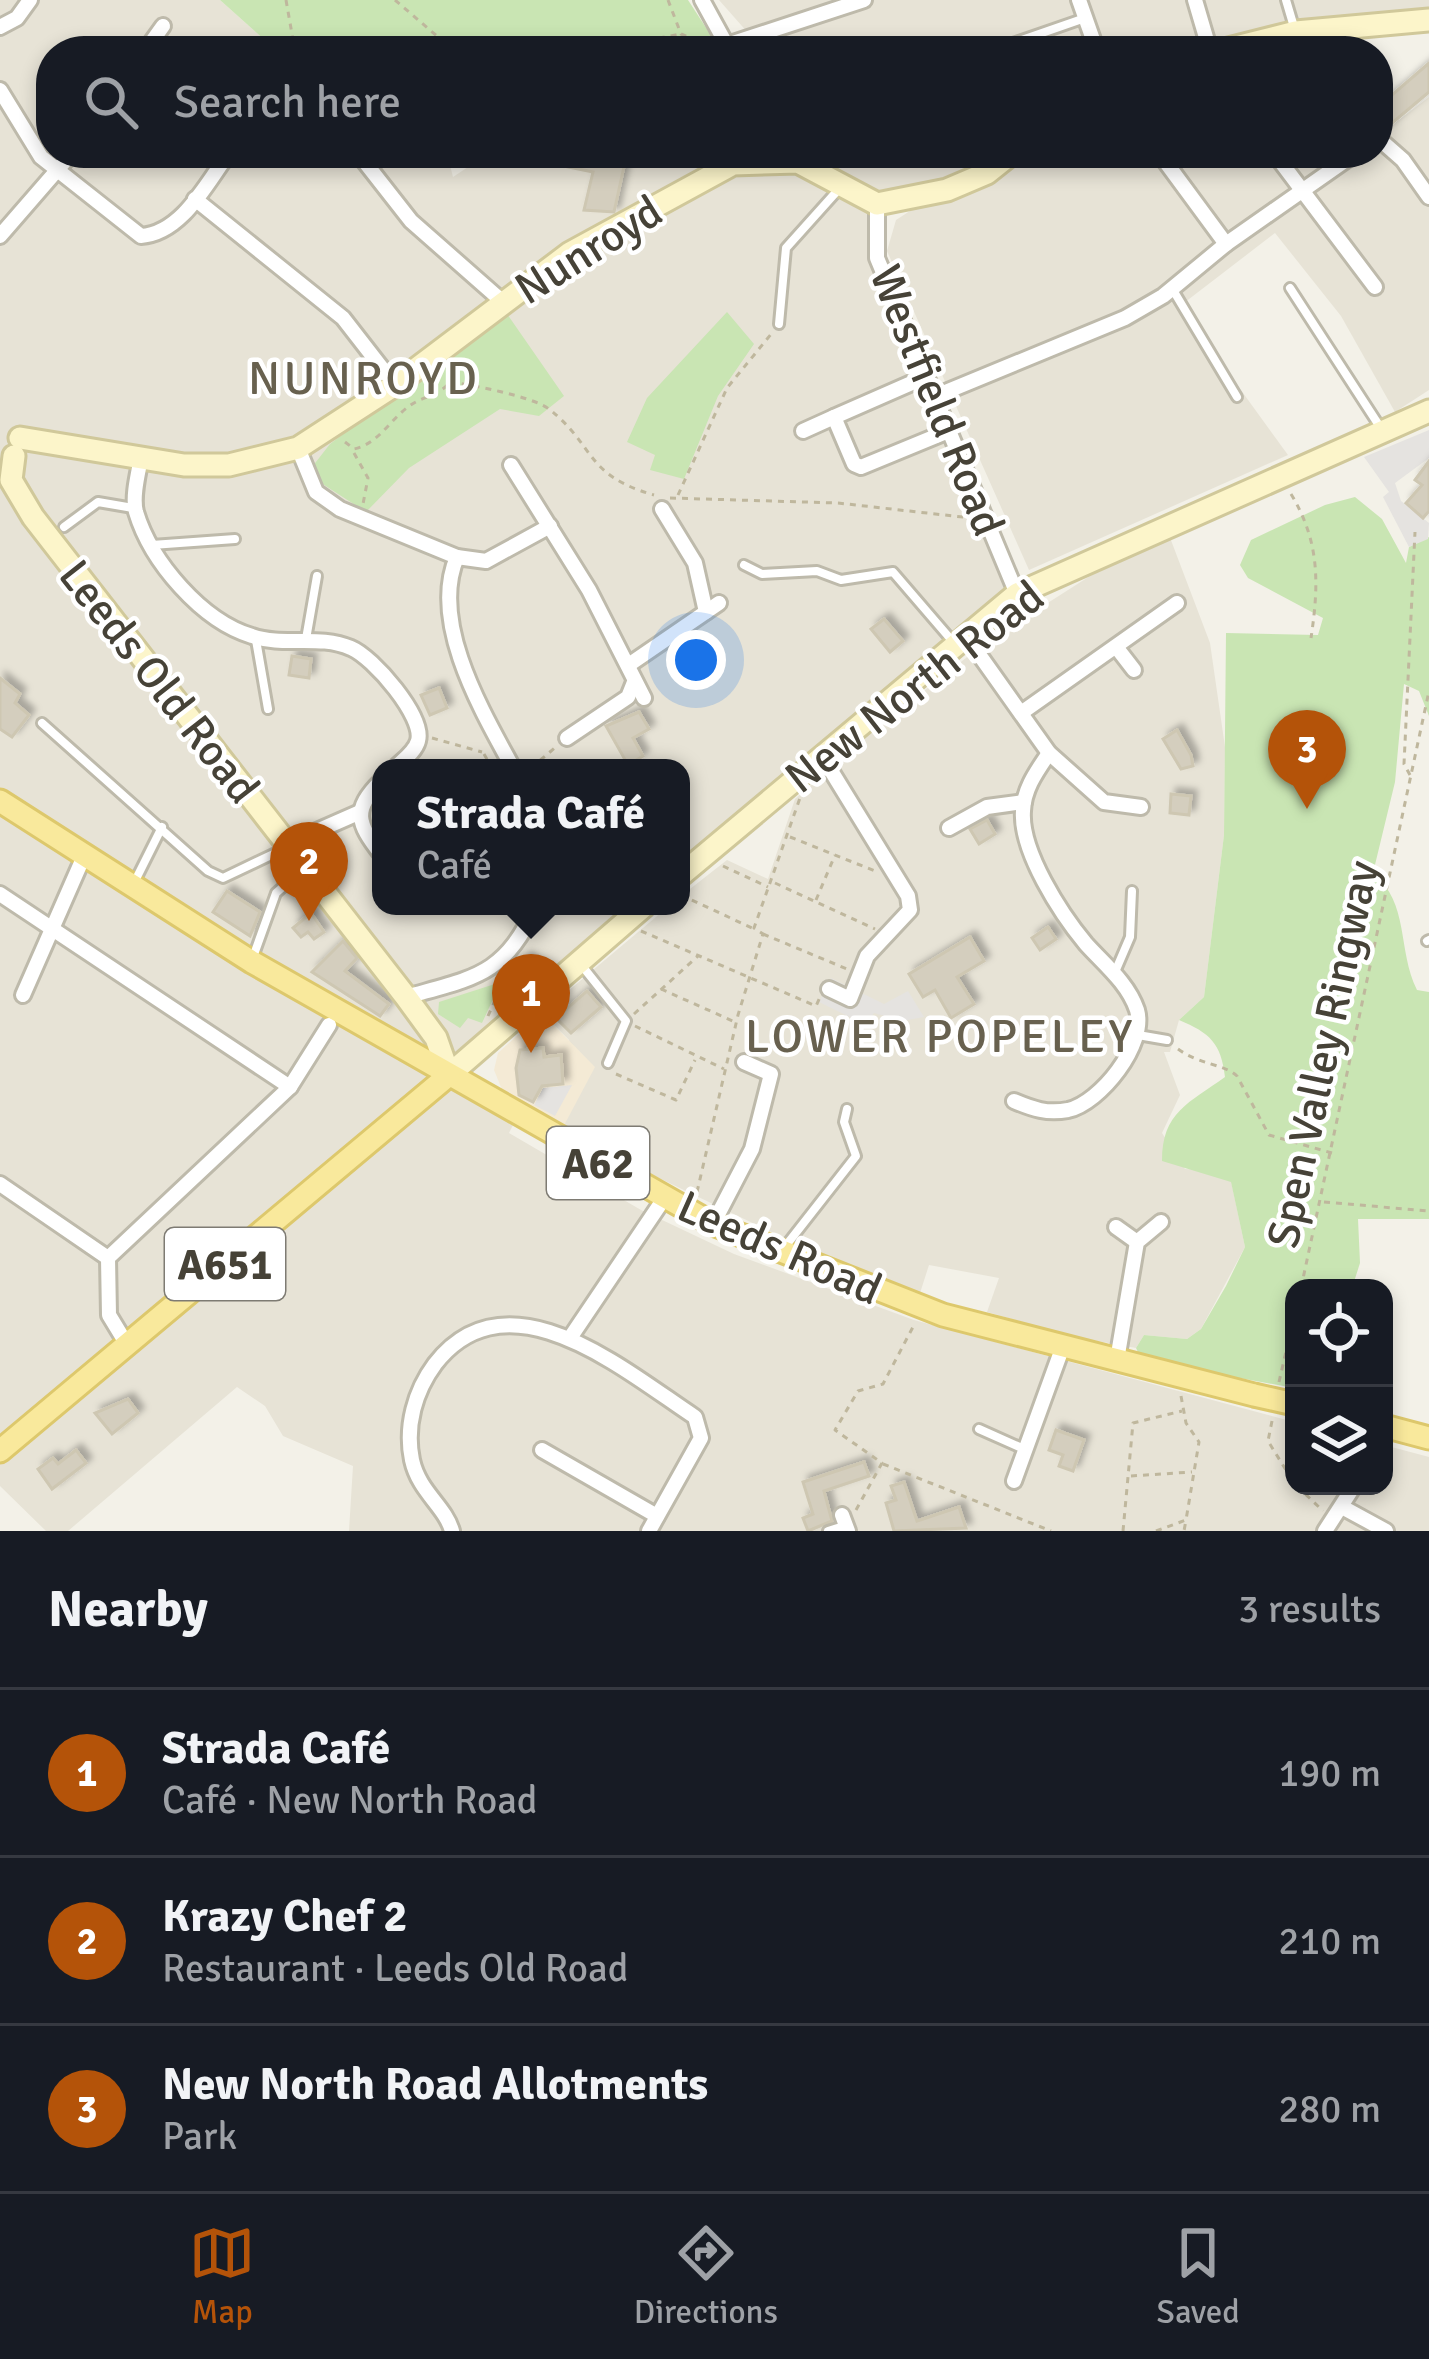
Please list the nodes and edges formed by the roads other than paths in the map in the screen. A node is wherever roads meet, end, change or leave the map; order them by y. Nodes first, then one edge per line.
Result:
1 (30, 0) edge
2 (702, 0) edge
3 (864, 0) edge
4 (1078, 0) edge
5 (1195, 0) edge
6 (1286, 0) edge
7 (824, 6) edge
8 (1085, 18) junction
9 (1429, 20) edge
10 (163, 26) dead end
11 (0, 27) edge
12 (156, 36) edge
13 (722, 36) edge
14 (749, 36) edge
15 (1033, 36) edge
16 (1091, 36) edge
17 (1206, 36) edge
18 (1300, 36) edge
19 (1332, 36) edge
20 (0, 90) edge
21 (36, 149) edge
22 (1393, 151) edge
23 (54, 168) edge
24 (62, 168) edge
25 (218, 168) edge
26 (373, 168) edge
27 (725, 168) edge
28 (807, 168) edge
29 (993, 168) edge
30 (1170, 168) edge
31 (1284, 168) edge
32 (1334, 168) edge
33 (59, 172) junction
34 (840, 189) junction
35 (1299, 192) junction
36 (1429, 197) edge
37 (195, 200) junction
38 (877, 204) junction
39 (1, 242) edge
40 (1226, 244) junction
41 (1375, 287) dead end
42 (1290, 288) dead end
43 (1172, 289) junction
44 (503, 302) junction
45 (779, 324) road end
46 (923, 378) junction
47 (395, 386) junction
48 (1237, 397) dead end
49 (931, 398) junction
50 (1429, 411) edge
51 (835, 417) junction
52 (803, 431) dead end
53 (946, 432) junction
54 (1382, 432) junction
55 (9, 445) edge
56 (298, 448) junction
57 (141, 458) junction
58 (511, 466) dead end
59 (134, 508) junction
60 (662, 509) dead end
61 (550, 526) junction
62 (64, 527) dead end
63 (235, 538) dead end
64 (151, 545) junction
65 (458, 557) junction
66 (744, 565) dead end
67 (317, 576) dead end
68 (1016, 594) junction
69 (1178, 603) dead end
70 (256, 638) junction
71 (305, 639) junction
72 (960, 640) junction
73 (1117, 648) junction
74 (630, 664) junction
75 (1134, 670) dead end
76 (634, 682) junction
77 (644, 698) dead end
78 (268, 709) dead end
79 (1021, 713) junction
80 (42, 722) dead end
81 (567, 738) road end
82 (1049, 753) junction
83 (822, 756) junction
84 (404, 759) edge
85 (509, 759) edge
86 (372, 790) edge
87 (0, 802) edge
88 (1024, 802) junction
89 (1141, 807) dead end
90 (358, 813) junction
91 (162, 826) junction
92 (949, 828) dead end
93 (316, 831) dead end
94 (372, 842) edge
95 (289, 846) junction
96 (84, 856) junction
97 (690, 867) edge
98 (305, 868) junction
99 (132, 886) junction
100 (1132, 890) dead end
101 (0, 894) edge
102 (531, 915) edge
103 (633, 915) edge
104 (52, 928) junction
105 (578, 961) junction
106 (252, 962) junction
107 (1114, 974) junction
108 (829, 989) dead end
109 (23, 995) dead end
110 (406, 998) junction
111 (329, 1025) dead end
112 (1138, 1035) junction
113 (1167, 1040) road end
114 (744, 1062) dead end
115 (608, 1063) road end
116 (449, 1076) junction
117 (290, 1087) junction
118 (1014, 1101) dead end
119 (847, 1109) dead end
120 (0, 1184) edge
121 (664, 1197) junction
122 (703, 1219) junction
123 (1161, 1222) dead end
124 (1116, 1227) dead end
125 (1136, 1242) junction
126 (779, 1254) junction
127 (108, 1258) junction
128 (570, 1338) junction
129 (126, 1343) junction
130 (1063, 1346) junction
131 (1117, 1360) junction
132 (1275, 1399) edge
133 (979, 1429) dead end
134 (1393, 1429) edge
135 (1429, 1438) edge
136 (1026, 1449) junction
137 (542, 1450) dead end
138 (0, 1451) edge
139 (1014, 1480) dead end
140 (1349, 1495) edge
141 (1342, 1507) junction
142 (657, 1516) junction
143 (845, 1525) edge
144 (1328, 1527) edge
145 (452, 1531) edge
146 (649, 1531) edge
147 (828, 1531) edge
148 (1386, 1531) edge

1 - 11 street
2 - 13 street
3 - 7 street
4 - 8 street
5 - 17 street
6 - 18 lane
7 - 14 street
8 - 15 lane
8 - 16 street
9 - 19 street
10 - 12 street
20 - 21 street
22 - 36 street
23 - 33 street
24 - 33 street
25 - 37 street
26 - 44 street
27 - 44 street, Nunroyd
28 - 34 street
29 - 38 street
30 - 40 street
31 - 35 street
32 - 35 street
33 - 37 street
33 - 39 street
34 - 38 street
34 - 45 lane
35 - 40 street
35 - 41 street
37 - 47 street
38 - 46 street, Westfield Road
40 - 43 street
42 - 54 lane
43 - 48 lane
43 - 49 street
44 - 47 street, Nunroyd
46 - 49 street, Westfield Road
46 - 51 street
47 - 56 street, Nunroyd
49 - 53 street, Westfield Road
50 - 54 street, New North Road
51 - 52 street
51 - 53 street
53 - 68 street, Westfield Road
54 - 68 street, New North Road
55 - 57 street, Nunroyd
55 - 95 street, Leeds Old Road
56 - 57 street, Nunroyd
56 - 65 street
57 - 59 street
58 - 61 street
59 - 62 lane
59 - 64 street
60 - 74 street
61 - 65 street
61 - 74 street
63 - 64 lane
64 - 70 street
65 - 85 street
66 - 72 lane
67 - 71 lane
68 - 72 street, New North Road
69 - 73 street
70 - 71 street
70 - 78 lane
71 - 84 street
72 - 79 street
72 - 83 street, New North Road
73 - 75 street
73 - 79 street
74 - 76 street
76 - 77 street
76 - 81 street
79 - 82 street
80 - 91 lane
82 - 88 street
82 - 89 street
83 - 97 street, New North Road
83 - 108 street
86 - 90 street
87 - 96 main road, Leeds Road / A62
88 - 92 street
88 - 107 street
90 - 93 street
90 - 94 street
91 - 95 lane
91 - 99 lane
95 - 98 street, Leeds Old Road
96 - 99 main road, Leeds Road / A62
96 - 104 street
98 - 106 lane
98 - 110 street, Leeds Old Road
99 - 106 main road, Leeds Road / A62
100 - 107 lane
101 - 104 street
102 - 110 street
103 - 105 street
104 - 109 street
104 - 117 street
105 - 115 lane
105 - 116 street
106 - 116 main road, Leeds Road / A62
107 - 112 street
110 - 116 street, Leeds Old Road
111 - 117 street
112 - 113 lane
112 - 118 street
114 - 122 street
116 - 121 main road, Leeds Road / A62
116 - 129 main road, A651
117 - 127 street
119 - 126 lane
120 - 127 street
121 - 122 main road, Leeds Road / A62
121 - 128 street
122 - 126 main road, Leeds Road / A62
123 - 125 street
124 - 125 street
125 - 131 street
126 - 130 main road, Leeds Road / A62
127 - 129 street
128 - 142 street
128 - 145 street
129 - 138 main road, A651
130 - 131 main road, Leeds Road / A62
130 - 136 street
131 - 132 main road, Leeds Road / A62
133 - 136 lane
134 - 135 main road
136 - 139 street
137 - 142 street
140 - 141 street
141 - 144 street
141 - 148 street
142 - 146 street
143 - 147 lane

